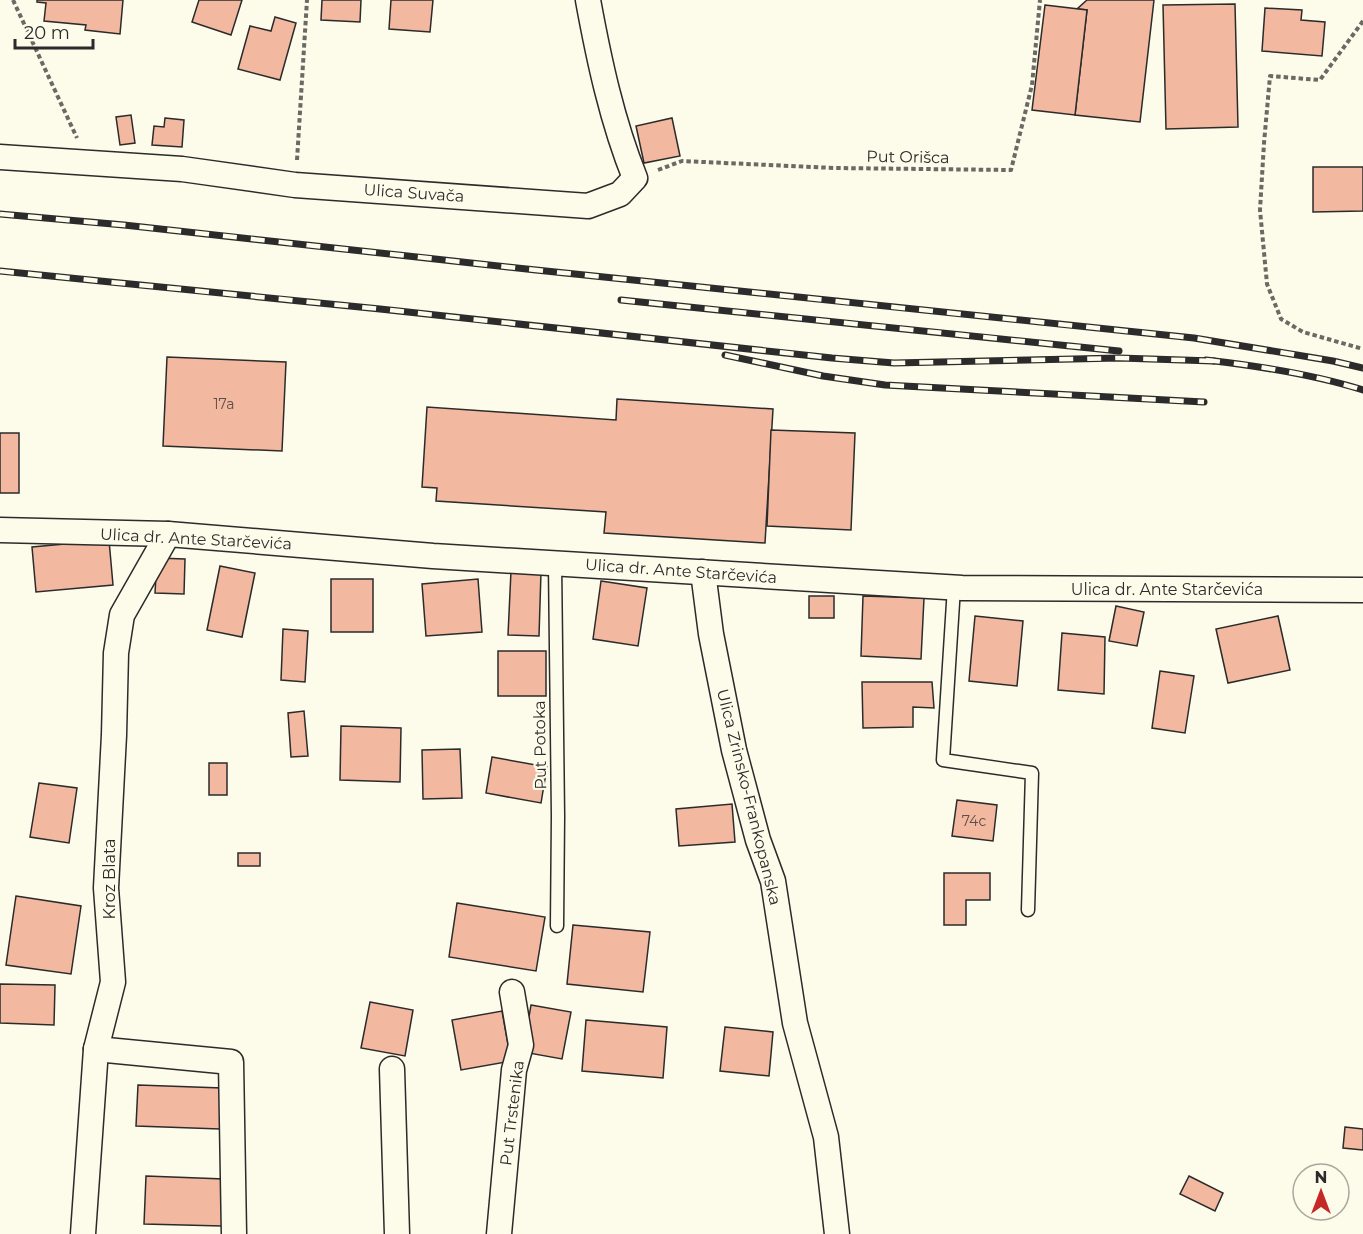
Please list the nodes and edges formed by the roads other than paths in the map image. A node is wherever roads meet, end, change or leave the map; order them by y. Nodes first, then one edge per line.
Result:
1 (588, 0) edge
2 (0, 157) edge
3 (0, 530) edge
4 (168, 534) junction
5 (555, 563) junction
6 (702, 572) junction
7 (954, 587) junction
8 (1363, 590) edge
9 (1028, 910) dead end
10 (556, 926) dead end
11 (512, 992) dead end
12 (96, 1049) junction
13 (392, 1069) dead end
14 (83, 1234) edge
15 (234, 1234) edge
16 (398, 1234) edge
17 (499, 1234) edge
18 (837, 1234) edge

1 - 2 street, Ulica Suvača
3 - 4 street, Ulica dr. Ante Starčevića
4 - 5 street, Ulica dr. Ante Starčevića
4 - 12 street, Kroz Blata
5 - 6 street, Ulica dr. Ante Starčevića
5 - 10 lane, Put Potoka
6 - 7 street, Ulica dr. Ante Starčevića
6 - 18 street, Ulica Zrinsko-Frankopanska
7 - 8 street, Ulica dr. Ante Starčevića
7 - 9 lane
11 - 17 street, Put Trstenika
12 - 14 street, Kroz Blata
12 - 15 street
13 - 16 street

